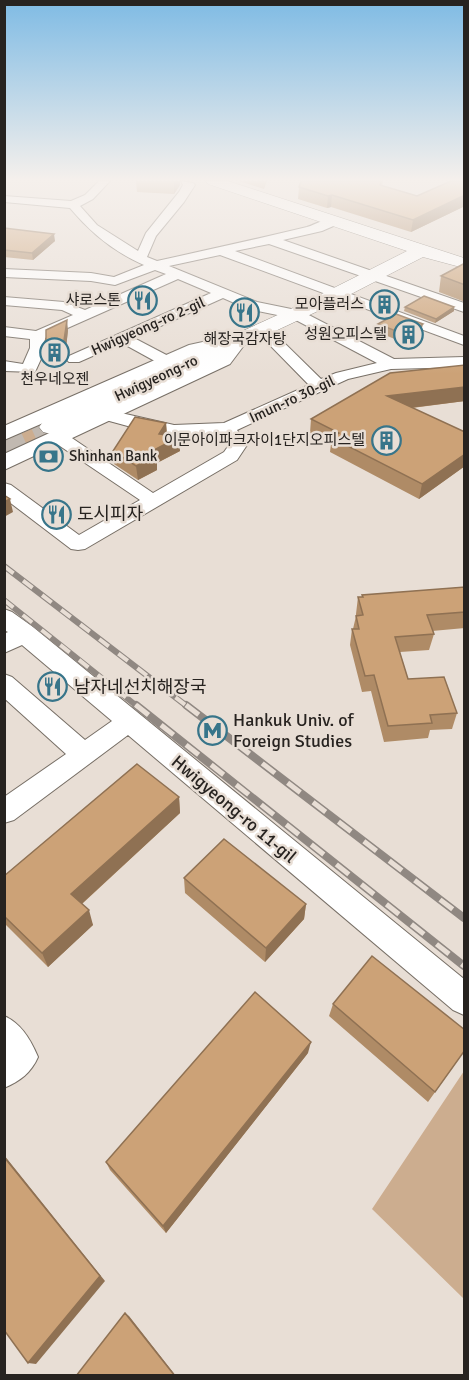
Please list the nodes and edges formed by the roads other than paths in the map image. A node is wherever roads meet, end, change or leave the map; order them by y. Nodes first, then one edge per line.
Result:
1 (118, 245) edge
2 (147, 245) edge
3 (246, 245) edge
4 (285, 245) edge
5 (405, 245) edge
6 (222, 251) junction
7 (421, 251) junction
8 (140, 258) junction
9 (465, 262) edge
10 (155, 265) junction
11 (4, 273) edge
12 (178, 274) junction
13 (373, 276) junction
14 (223, 293) junction
15 (337, 294) junction
16 (4, 301) edge
17 (465, 308) edge
18 (296, 314) junction
19 (86, 315) junction
20 (262, 329) junction
21 (4, 331) edge
22 (38, 336) junction
23 (123, 338) junction
24 (239, 340) junction
25 (465, 341) edge
26 (74, 359) dead end
27 (168, 362) junction
28 (465, 362) edge
29 (391, 364) junction
30 (4, 366) edge
31 (318, 385) junction
32 (108, 415) junction
33 (226, 428) junction
34 (56, 433) junction
35 (4, 434) edge
36 (4, 463) edge
37 (4, 489) edge
38 (153, 501) junction
39 (4, 617) edge
40 (25, 633) junction
41 (4, 645) edge
42 (4, 683) edge
43 (130, 720) junction
44 (83, 754) junction
45 (4, 812) edge
46 (465, 999) edge

1 - 8 street, Hwigyeong-ro 2-gil
2 - 8 street
3 - 6 street
4 - 13 street
5 - 7 main road
6 - 10 street
6 - 15 street
7 - 9 main road
7 - 13 main road, Hwigyeong-ro
8 - 10 street, Hwigyeong-ro 2-gil
10 - 11 street
10 - 12 street, Hwigyeong-ro 2-gil
12 - 14 street, Hwigyeong-ro 2-gil
12 - 19 street
13 - 15 main road, Hwigyeong-ro
13 - 17 street
14 - 18 street, Hwigyeong-ro 2-gil
14 - 23 street, Hwigyeong-ro 2-gil
15 - 18 main road, Hwigyeong-ro
15 - 25 street
16 - 19 street
18 - 20 main road, Hwigyeong-ro
18 - 29 street
19 - 22 street
20 - 24 main road, Hwigyeong-ro
20 - 31 street
21 - 22 street
22 - 30 street
23 - 26 street, Hwigyeong-ro 2-gil
23 - 27 street
24 - 27 street
24 - 32 street
24 - 34 main road, Hwigyeong-ro
27 - 35 street
28 - 29 street, Imun-ro 30-gil
29 - 31 street, Imun-ro 30-gil
31 - 33 street, Imun-ro 30-gil
32 - 33 street
32 - 34 street
33 - 38 street
34 - 36 street
34 - 38 street
37 - 38 street
39 - 40 street, Hwigyeong-ro 11-gil
40 - 41 street
40 - 43 street, Hwigyeong-ro 11-gil
42 - 44 street
43 - 44 street
43 - 46 street, Hwigyeong-ro 11-gil
44 - 45 street

